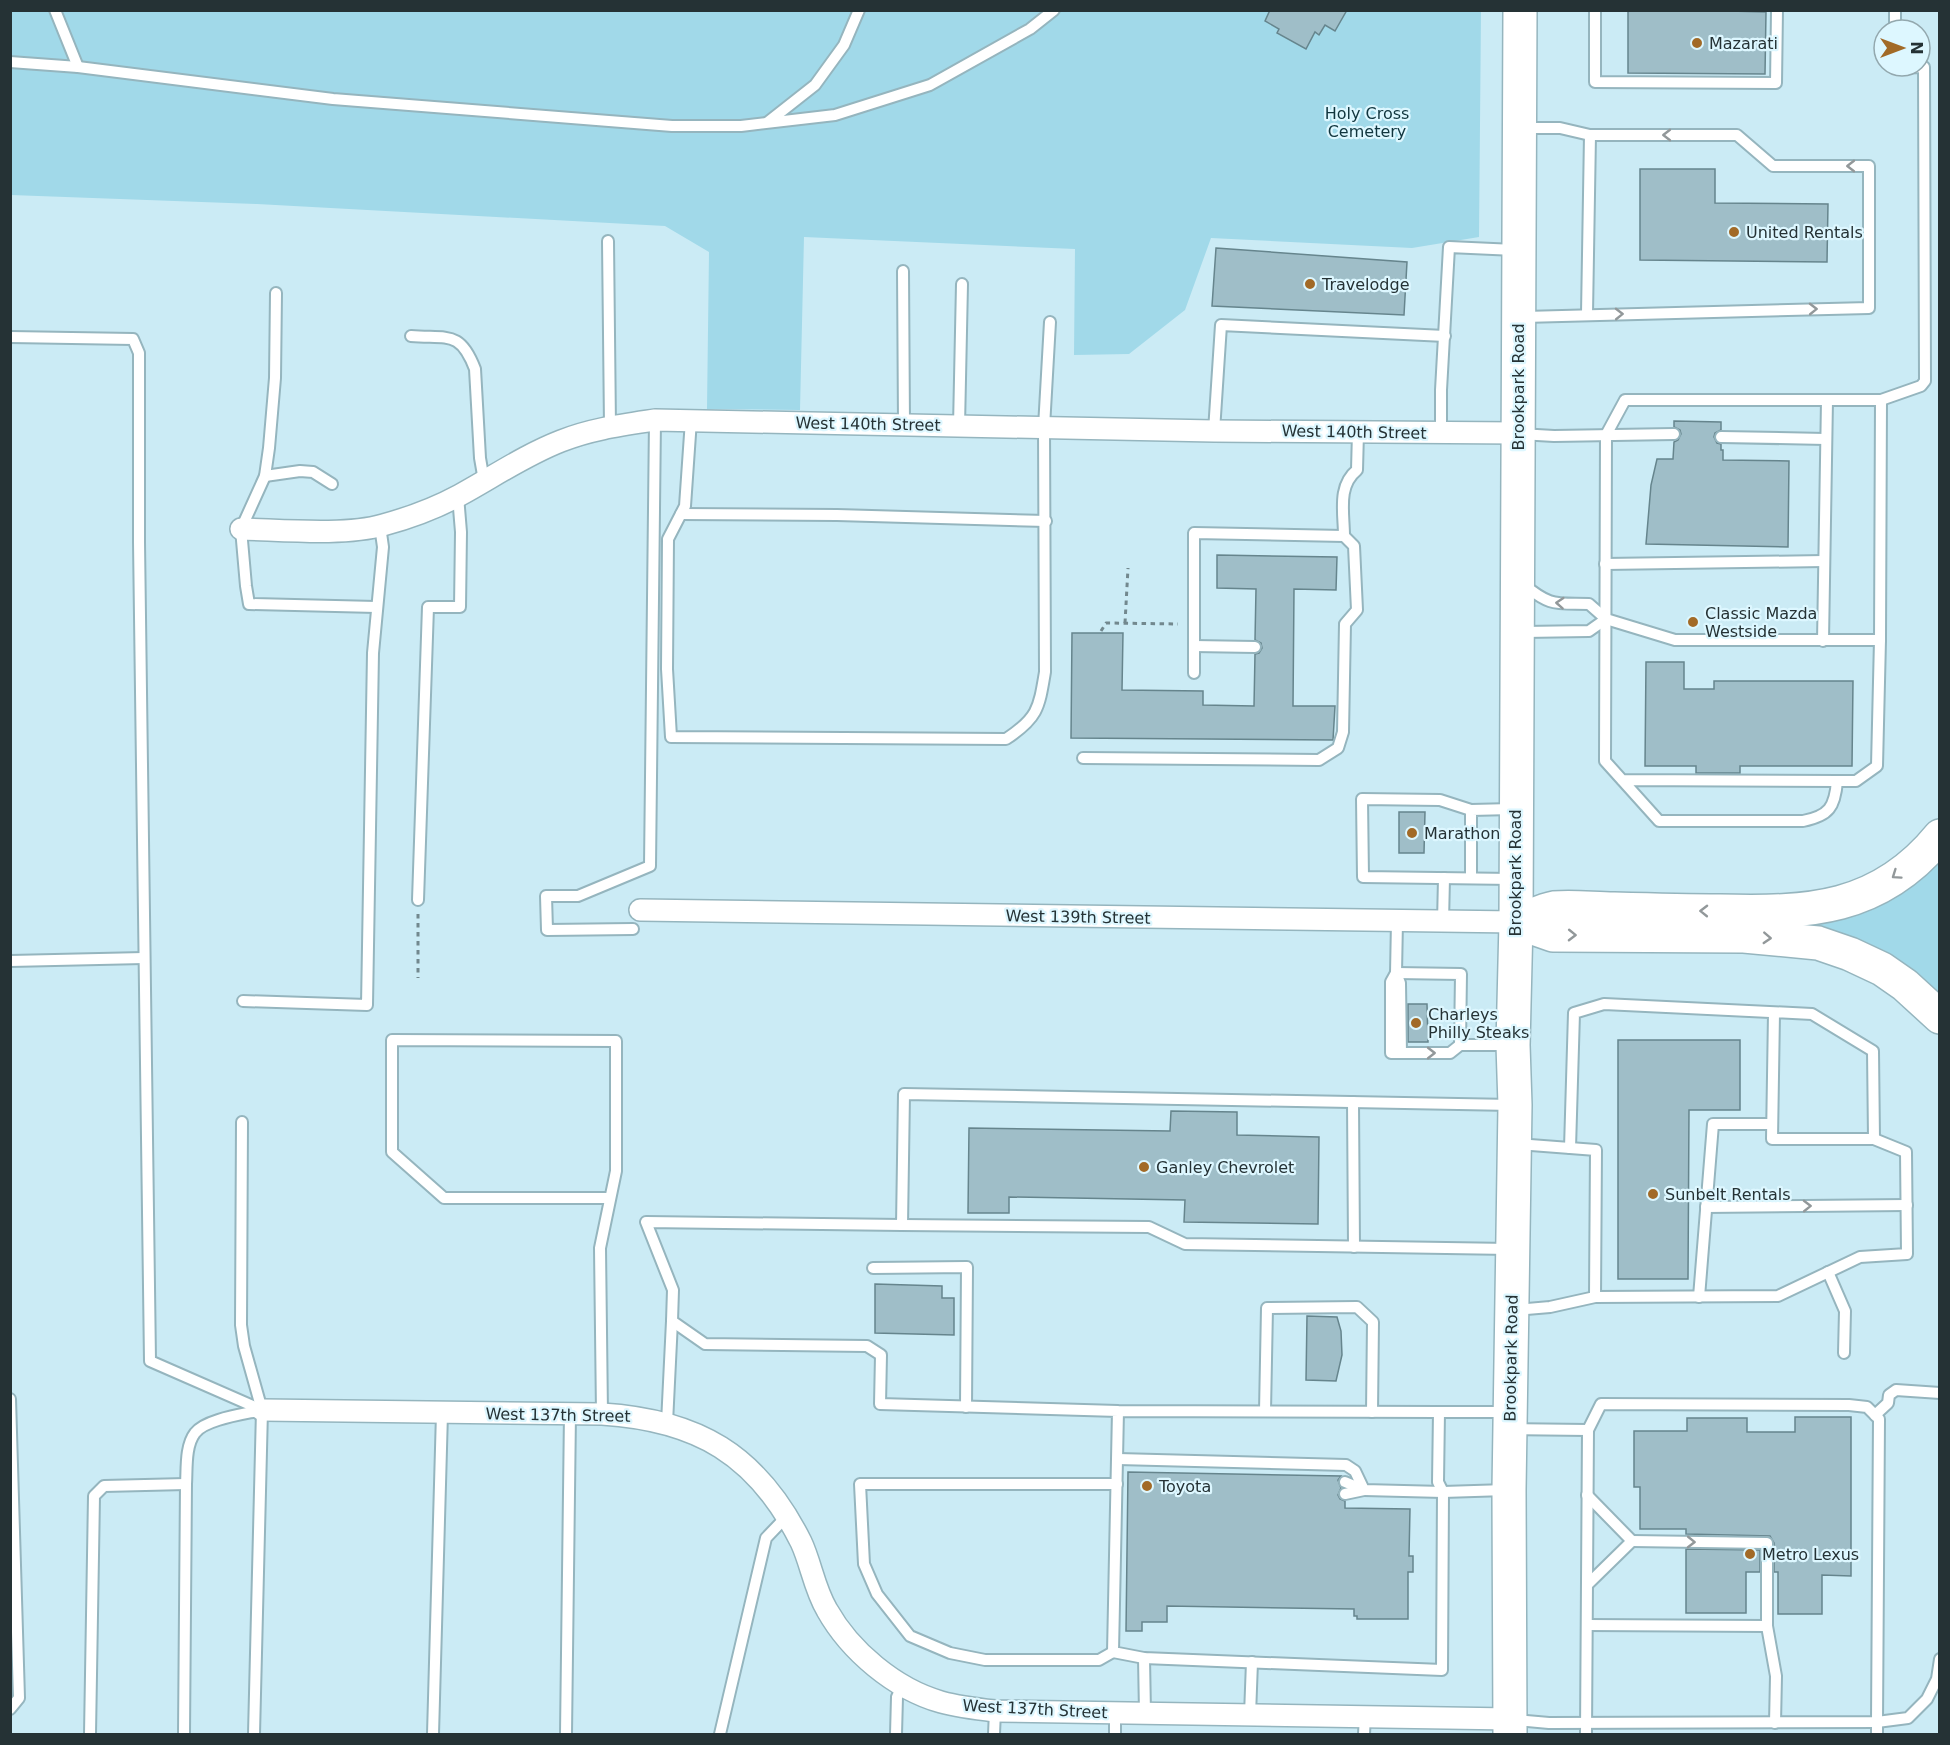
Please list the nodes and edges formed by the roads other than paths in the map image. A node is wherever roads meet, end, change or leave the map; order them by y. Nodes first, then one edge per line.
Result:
1 (56, 10) edge
2 (859, 10) edge
3 (1054, 10) edge
4 (1520, 10) edge
5 (1594, 10) edge
6 (1777, 10) edge
7 (10, 62) edge
8 (78, 67) junction
9 (1924, 78) edge
10 (767, 123) junction
11 (1519, 128) junction
12 (1590, 135) junction
13 (608, 241) dead end
14 (1518, 250) junction
15 (903, 271) dead end
16 (962, 284) dead end
17 (276, 293) dead end
18 (1587, 314) junction
19 (1518, 317) junction
20 (1050, 322) dead end
21 (411, 336) dead end
22 (1444, 336) junction
23 (10, 337) edge
24 (1827, 400) junction
25 (1881, 400) junction
26 (654, 420) junction
27 (691, 420) junction
28 (904, 425) junction
29 (610, 426) junction
30 (959, 426) junction
31 (1044, 427) junction
32 (1214, 430) junction
33 (1358, 432) junction
34 (1441, 433) junction
35 (1518, 434) junction
36 (1674, 434) dead end
37 (1606, 435) junction
38 (1721, 437) dead end
39 (1826, 439) junction
40 (265, 476) junction
41 (484, 481) junction
42 (332, 484) dead end
43 (458, 496) junction
44 (681, 514) junction
45 (1046, 521) junction
46 (380, 526) junction
47 (241, 529) junction
48 (1344, 536) junction
49 (1824, 561) junction
50 (1605, 564) junction
51 (1517, 578) junction
52 (376, 607) junction
53 (1606, 619) junction
54 (1516, 632) junction
55 (1880, 640) junction
56 (1823, 641) junction
57 (1194, 646) junction
58 (1255, 647) dead end
59 (1194, 672) dead end
60 (1083, 758) dead end
61 (1622, 780) junction
62 (1837, 781) junction
63 (1515, 809) junction
64 (1471, 810) junction
65 (1940, 836) edge
66 (1444, 878) junction
67 (1471, 878) junction
68 (1515, 879) junction
69 (418, 900) road end
70 (637, 920) joint
71 (1397, 921) junction
72 (1443, 922) junction
73 (1516, 922) junction
74 (144, 958) junction
75 (10, 961) edge
76 (1396, 974) junction
77 (243, 1001) dead end
78 (1774, 1012) junction
79 (1940, 1017) edge
80 (1460, 1045) junction
81 (1513, 1045) junction
82 (1353, 1102) junction
83 (1515, 1105) junction
84 (242, 1122) dead end
85 (1772, 1124) junction
86 (1874, 1139) junction
87 (1515, 1143) junction
88 (1570, 1148) junction
89 (610, 1198) junction
90 (1906, 1205) junction
91 (1706, 1207) junction
92 (902, 1225) junction
93 (1354, 1247) junction
94 (1513, 1249) junction
95 (873, 1268) dead end
96 (1828, 1272) junction
97 (1595, 1297) junction
98 (1699, 1297) junction
99 (1512, 1310) junction
100 (672, 1322) junction
101 (1844, 1353) dead end
102 (1940, 1393) edge
103 (10, 1399) edge
104 (966, 1407) junction
105 (262, 1410) junction
106 (1118, 1411) junction
107 (1265, 1411) junction
108 (1372, 1412) junction
109 (1440, 1412) junction
110 (442, 1413) junction
111 (570, 1413) junction
112 (602, 1414) junction
113 (1875, 1415) junction
114 (1510, 1420) junction
115 (667, 1423) junction
116 (1588, 1430) junction
117 (1118, 1459) junction
118 (1346, 1482) dead end
119 (186, 1484) junction
120 (1117, 1484) junction
121 (1364, 1490) junction
122 (1509, 1490) junction
123 (1443, 1492) junction
124 (1346, 1494) dead end
125 (1587, 1495) junction
126 (787, 1516) junction
127 (1632, 1541) junction
128 (1587, 1585) junction
129 (1587, 1625) junction
130 (1767, 1626) junction
131 (1113, 1652) junction
132 (1144, 1658) junction
133 (1940, 1659) edge
134 (1252, 1662) junction
135 (903, 1684) junction
136 (10, 1709) edge
137 (995, 1711) junction
138 (1115, 1713) junction
139 (1145, 1713) junction
140 (1250, 1715) junction
141 (1877, 1722) junction
142 (1586, 1723) junction
143 (1775, 1723) junction
144 (1365, 1725) edge
145 (1511, 1727) edge
146 (1633, 1729) edge
147 (1728, 1729) edge
148 (90, 1734) edge
149 (184, 1734) edge
150 (254, 1734) edge
151 (433, 1734) edge
152 (566, 1734) edge
153 (720, 1734) edge
154 (896, 1734) edge
155 (994, 1734) edge
156 (1115, 1734) edge
157 (1586, 1734) edge
158 (1877, 1734) edge

1 - 8 lane
2 - 10 lane
3 - 10 lane
4 - 11 main road, Brookpark Road
5 - 6 lane
7 - 8 lane
8 - 10 lane
9 - 25 lane
11 - 12 lane
11 - 14 main road, Brookpark Road
12 - 18 lane
18 -> 12 lane
13 - 29 lane
14 - 19 main road, Brookpark Road
14 - 22 lane
15 - 28 lane
16 - 30 lane
17 - 40 lane
18 - 19 lane
19 - 35 main road, Brookpark Road
20 - 31 lane
21 - 41 lane
22 - 32 lane
22 - 34 lane
23 - 74 lane
24 - 25 lane
24 - 37 lane
24 - 39 lane
25 - 55 lane
26 - 27 street, West 140th Street
26 - 29 street, West 140th Street
26 - 70 lane
27 - 28 street, West 140th Street
27 - 44 lane
28 - 30 street, West 140th Street
29 - 41 street, West 140th Street
30 - 31 street, West 140th Street
31 - 32 street, West 140th Street
31 - 45 lane
32 - 33 street, West 140th Street
33 - 34 street, West 140th Street
33 - 48 lane
34 - 35 street, West 140th Street
35 - 37 lane
35 - 51 main road, Brookpark Road
36 - 37 lane
37 - 50 lane
38 - 39 lane
39 - 49 lane
40 - 42 lane
40 - 47 lane
41 - 43 street, West 140th Street
43 - 46 street, West 140th Street
43 - 69 lane
44 - 45 lane
44 - 45 lane
46 - 47 street, West 140th Street
46 - 52 lane
47 - 52 lane
48 - 57 lane
48 - 60 lane
49 - 50 lane
49 - 56 lane
50 - 53 lane
53 -> 51 lane
51 - 54 main road, Brookpark Road
52 - 77 lane
53 - 54 lane
53 - 56 lane
53 - 61 lane
54 - 63 main road, Brookpark Road
55 - 56 lane
55 - 62 lane
57 - 58 lane
57 - 59 lane
61 - 62 lane
61 - 62 lane
63 - 64 lane
63 - 68 main road, Brookpark Road
64 - 66 lane
64 - 67 lane
65 -> 73 main road
66 - 67 lane
66 - 72 lane
67 - 68 lane
68 - 73 main road, Brookpark Road
70 - 71 street, West 139th Street
71 - 72 street, West 139th Street
71 - 76 lane
72 - 73 street, West 139th Street
73 -> 79 main road
73 - 81 main road, Brookpark Road
74 - 75 lane
74 - 105 lane
76 - 80 lane
76 -> 80 lane
78 - 85 lane
78 - 86 lane
78 - 88 lane
80 - 81 lane
81 - 83 main road, Brookpark Road
82 - 83 lane
82 - 92 lane
82 - 93 lane
83 - 87 main road, Brookpark Road
84 - 105 lane
85 - 86 lane
85 - 91 lane
86 - 90 lane
87 - 88 lane
87 - 94 main road, Brookpark Road
88 - 97 lane
89 - 89 lane
89 - 112 lane
91 -> 90 lane
90 - 96 lane
91 - 98 lane
92 - 93 lane
92 - 100 lane
93 - 94 lane
94 - 99 main road, Brookpark Road
95 - 104 lane
96 - 98 lane
96 - 101 lane
97 - 98 lane
97 - 99 lane
99 - 114 main road, Brookpark Road
100 - 104 lane
100 - 115 lane
102 - 113 lane
103 - 136 lane
104 - 106 lane
105 - 110 street, West 137th Street
105 - 119 lane
105 - 150 lane
106 - 107 lane
106 - 117 lane
107 - 108 lane
107 - 108 lane
108 - 109 lane
109 - 114 lane
109 - 123 lane
110 - 111 street, West 137th Street
110 - 151 lane
111 - 112 street, West 137th Street
111 - 152 lane
112 - 115 street, West 137th Street
113 - 116 lane
113 - 141 lane
114 - 116 lane
114 - 122 main road, Brookpark Road
115 - 126 street, West 137th Street
116 - 125 lane
117 - 120 lane
117 - 121 lane
118 - 121 lane
119 - 148 lane
119 - 149 lane
120 - 131 lane
120 - 131 lane
121 - 123 lane
121 - 124 lane
122 - 123 lane
122 - 145 main road, Brookpark Road
123 - 134 lane
125 - 127 lane
125 - 128 lane
126 - 135 street, West 137th Street
126 - 153 lane
127 - 128 lane
127 -> 130 lane
128 - 129 lane
129 - 130 lane
129 - 142 lane
130 - 143 lane
131 - 132 lane
132 - 134 lane
132 - 139 lane
133 - 141 lane
134 - 140 lane
135 - 137 street, West 137th Street
135 - 154 lane
137 - 138 street, West 137th Street
137 - 155 lane
138 - 139 street, West 137th Street
138 - 156 lane
139 - 140 street, West 137th Street
140 - 144 street, West 137th Street
141 - 143 lane
141 - 158 lane
142 - 145 lane
142 - 146 lane
142 - 157 lane
143 - 147 lane
144 - 145 street, West 137th Street
146 - 147 lane

